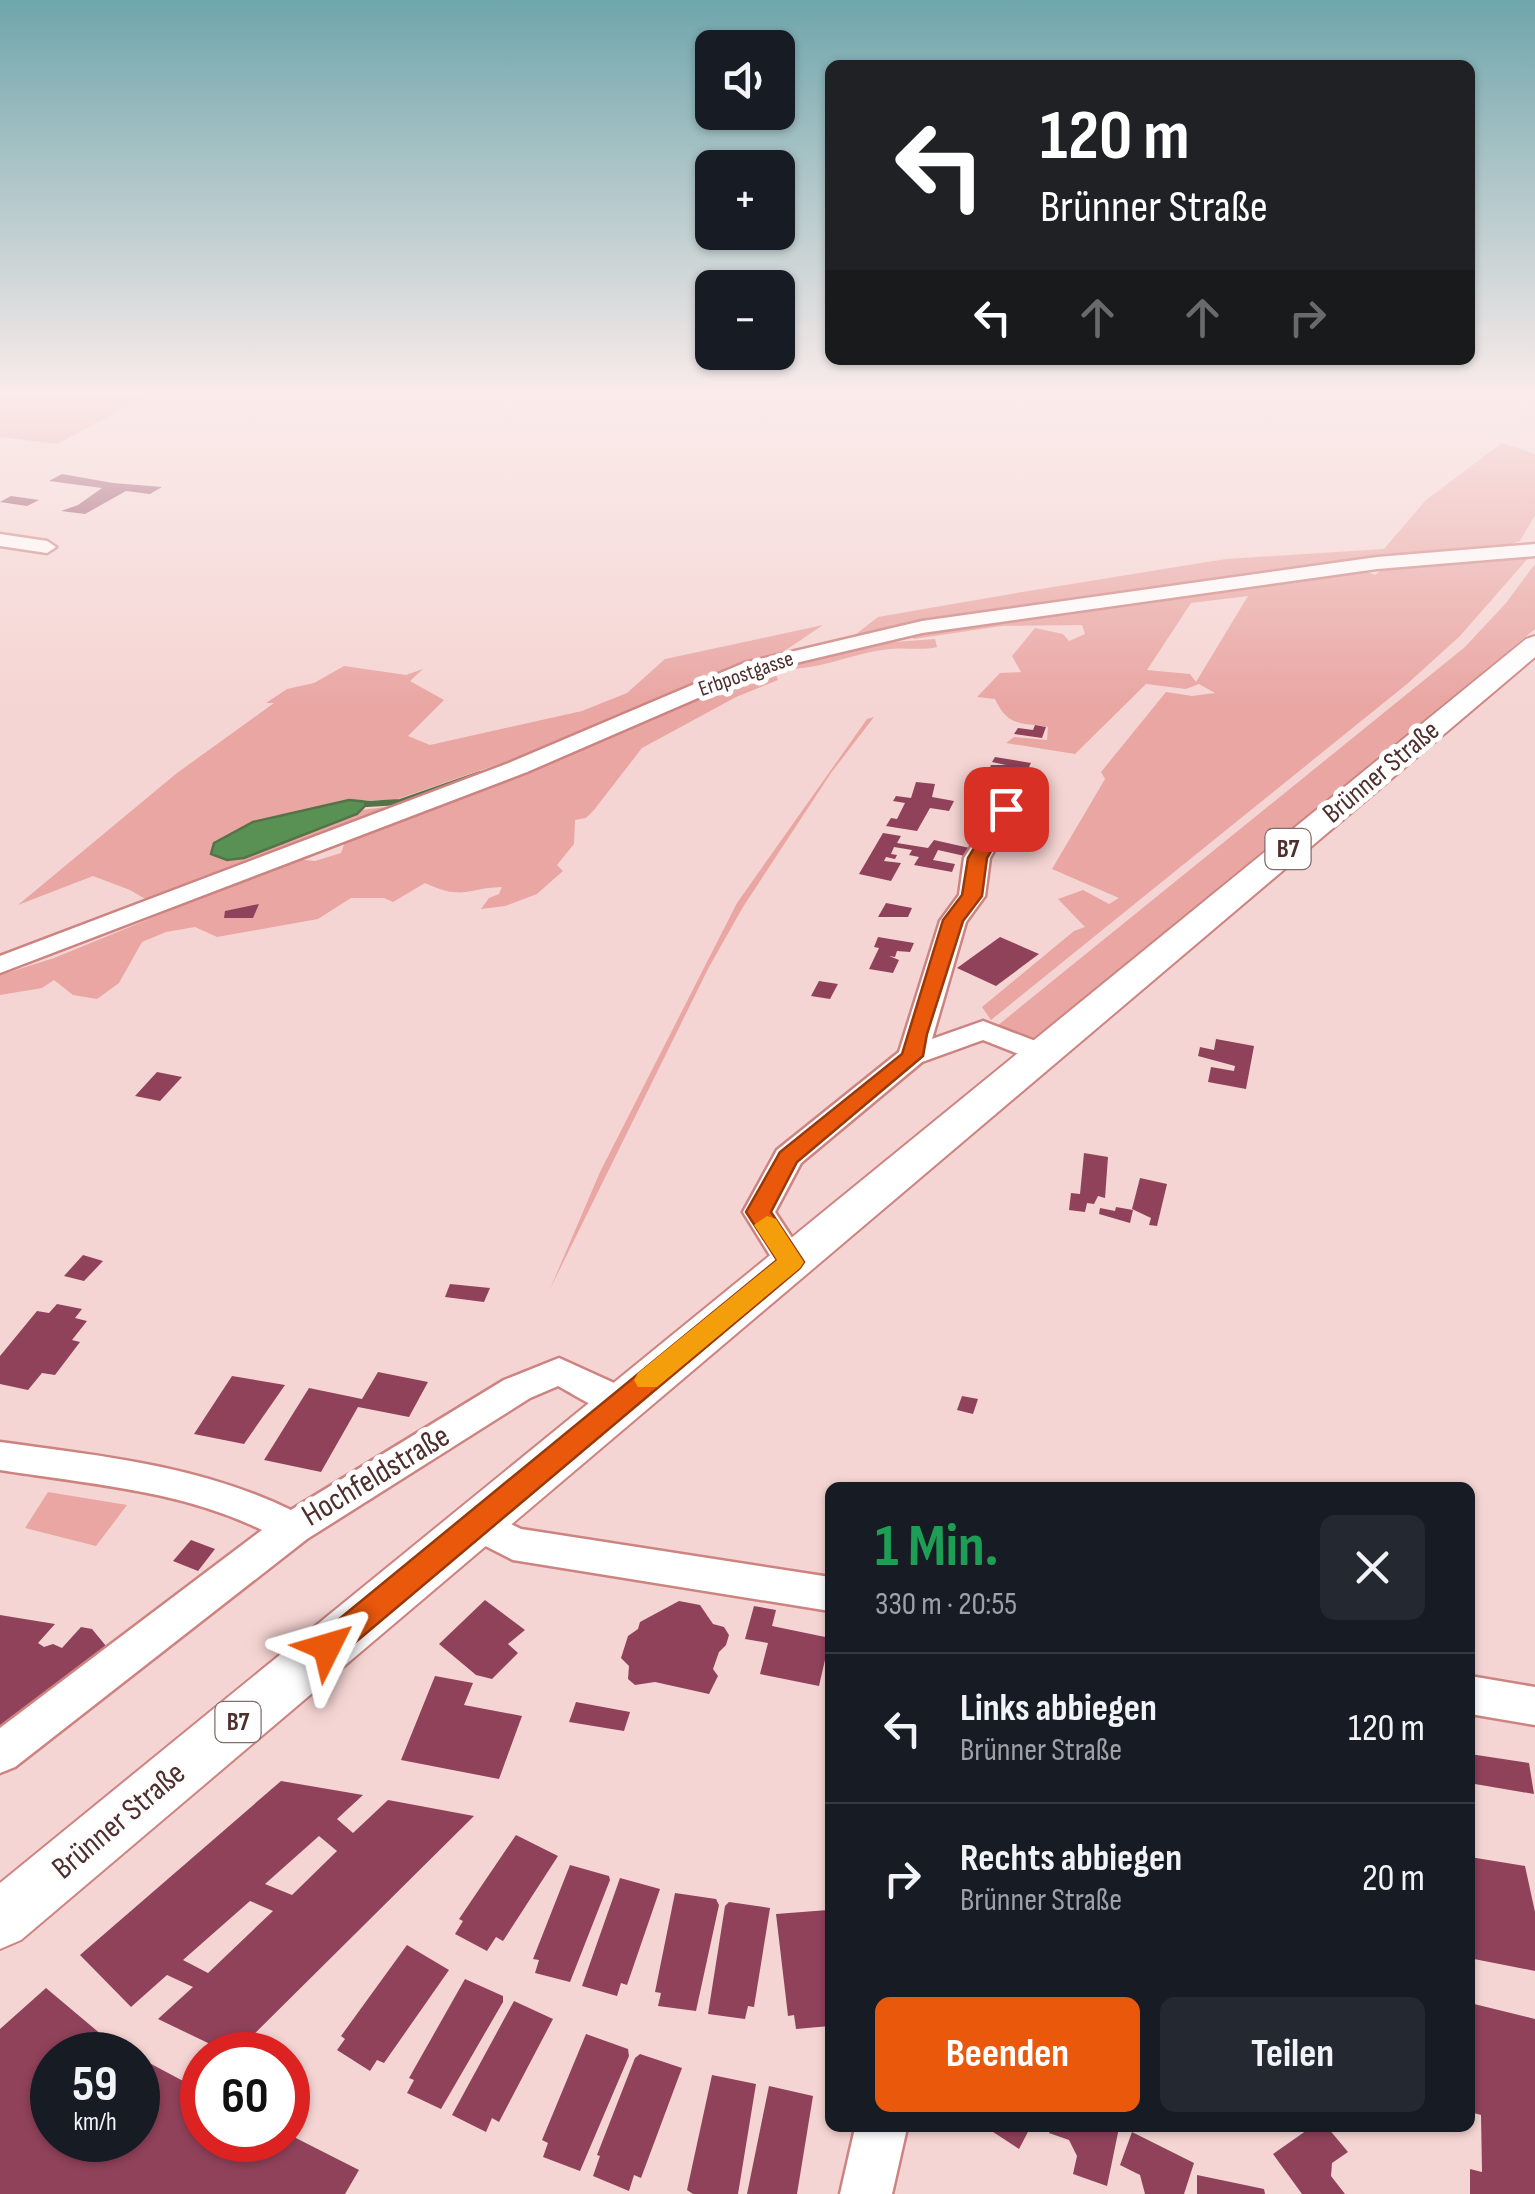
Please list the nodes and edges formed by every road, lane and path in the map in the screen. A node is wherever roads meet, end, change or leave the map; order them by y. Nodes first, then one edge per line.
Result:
1 (0, 540) edge
2 (47, 547) dead end
3 (1535, 550) edge
4 (1535, 644) edge
5 (1006, 809) dead end
6 (0, 965) edge
7 (1042, 1054) junction
8 (912, 1056) junction
9 (791, 1262) junction
10 (620, 1402) junction
11 (0, 1456) edge
12 (476, 1523) junction
13 (293, 1528) junction
14 (825, 1593) edge
15 (1475, 1696) edge
16 (1535, 1706) edge
17 (0, 1753) edge
18 (0, 1920) edge
19 (880, 2132) edge
20 (866, 2194) edge

1 - 2 street
3 - 6 street, Erbpostgasse
4 - 7 main road, Brünner Straße / B7
5 - 8 street
7 - 8 street
7 - 9 main road, Brünner Straße / B7
8 - 9 street
9 - 10 main road, Brünner Straße / B7
10 - 12 main road, Brünner Straße / B7
10 - 13 street, Hochfeldstraße
11 - 13 street, Hochfeldstraße
12 - 14 street
12 - 18 main road, Brünner Straße / B7
13 - 17 street
15 - 16 street
19 - 20 street

